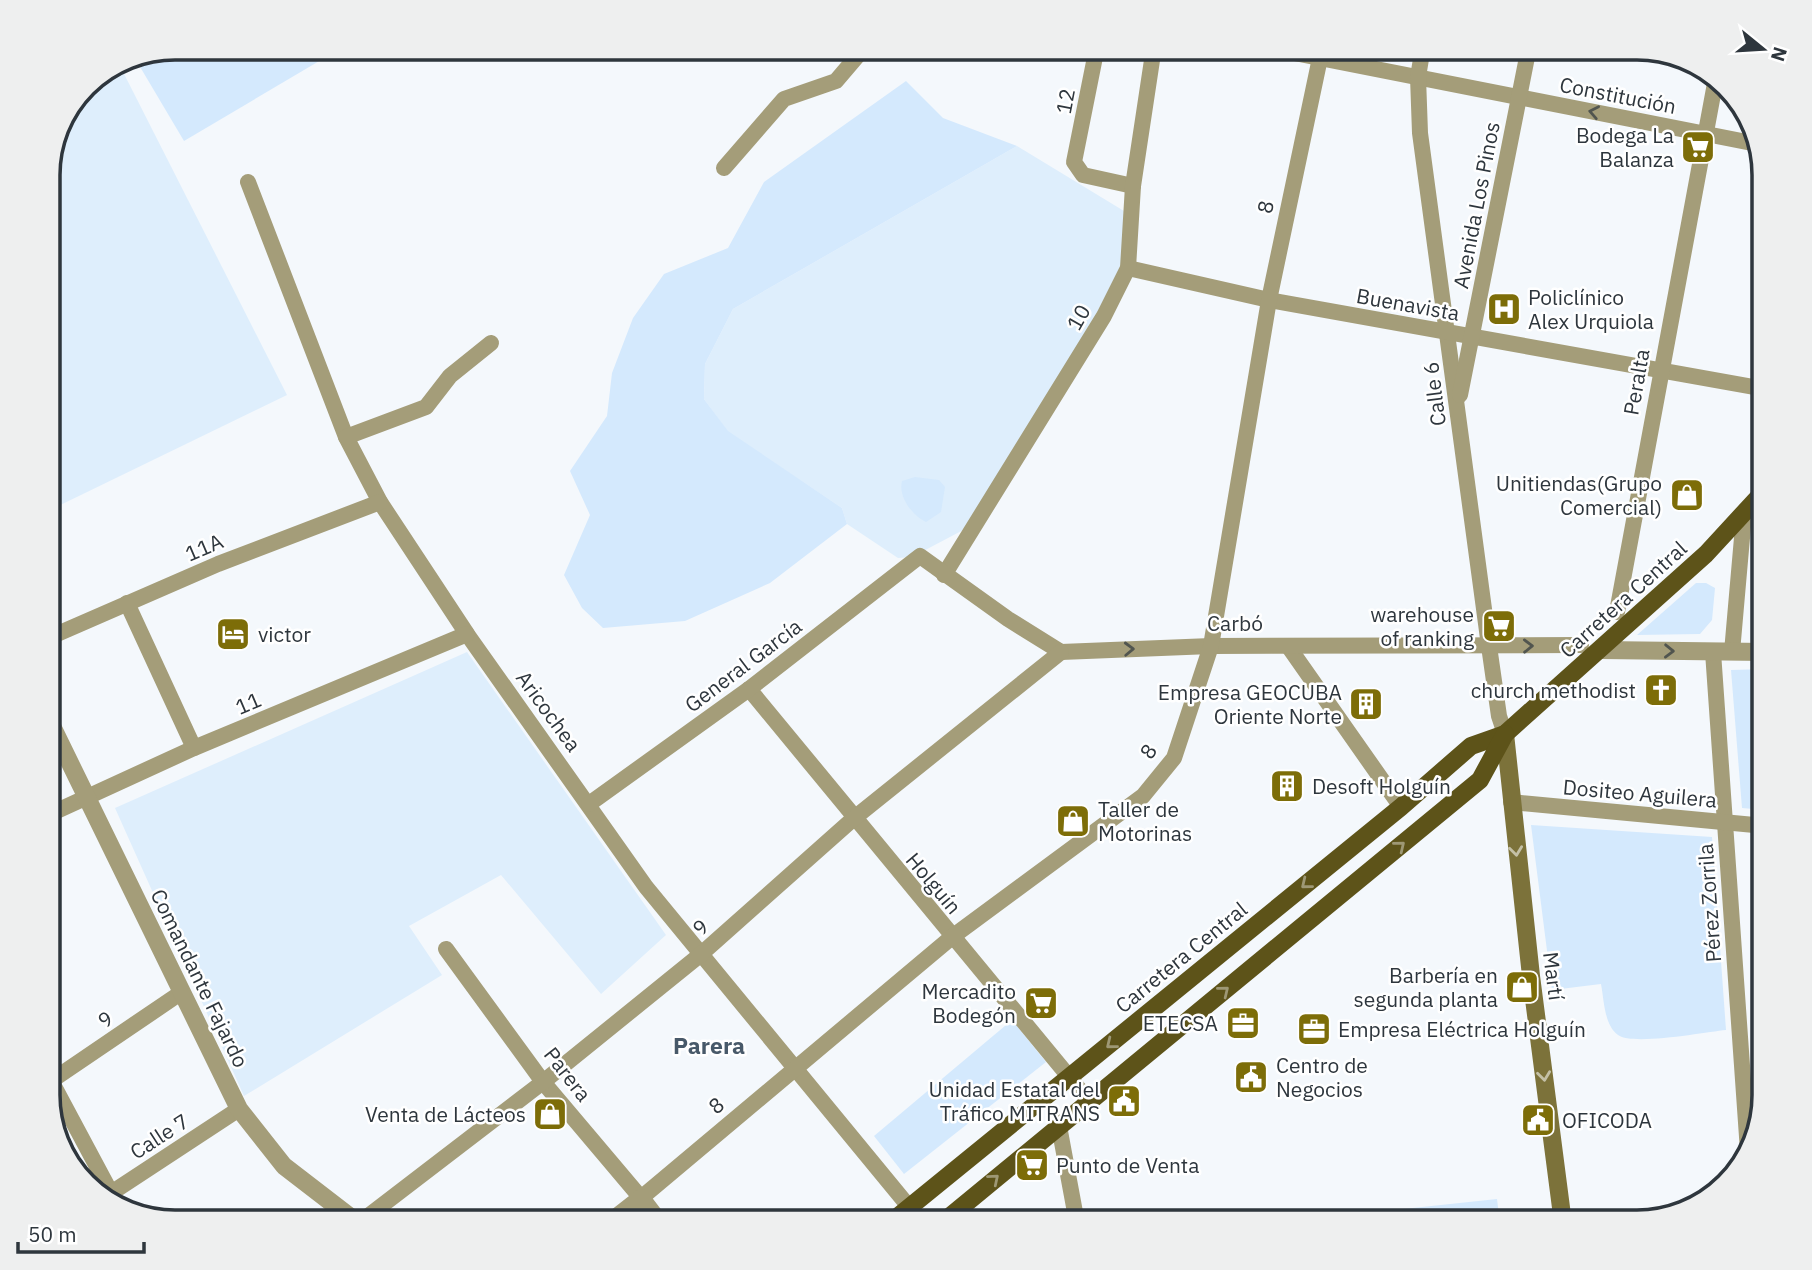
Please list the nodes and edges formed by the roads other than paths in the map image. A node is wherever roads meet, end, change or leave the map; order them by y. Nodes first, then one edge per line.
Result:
1 (854, 60) edge
2 (1094, 60) edge
3 (1152, 60) edge
4 (1320, 60) edge
5 (1330, 60) edge
6 (1421, 60) edge
7 (1526, 60) edge
8 (1418, 77) junction
9 (1714, 89) edge
10 (1519, 97) junction
11 (1706, 134) junction
12 (1748, 142) edge
13 (724, 168) dead end
14 (248, 183) dead end
15 (1133, 186) junction
16 (1128, 268) junction
17 (1269, 300) junction
18 (1447, 332) junction
19 (1471, 336) junction
20 (491, 343) dead end
21 (1660, 368) junction
22 (1752, 386) edge
23 (1457, 412) junction
24 (346, 436) junction
25 (380, 502) junction
26 (1752, 505) edge
27 (1744, 515) junction
28 (944, 575) junction
29 (128, 603) junction
30 (1617, 612) dead end
31 (60, 632) edge
32 (467, 634) junction
33 (1581, 645) dead end
34 (1212, 646) junction
35 (1288, 646) junction
36 (1489, 646) junction
37 (1601, 650) junction
38 (1061, 652) junction
39 (1713, 652) junction
40 (1732, 652) junction
41 (1752, 652) edge
42 (749, 689) junction
43 (1505, 734) junction
44 (60, 744) edge
45 (194, 748) junction
46 (86, 797) junction
47 (1511, 802) junction
48 (589, 804) junction
49 (1401, 807) junction
50 (60, 809) edge
51 (853, 819) junction
52 (1725, 822) junction
53 (1752, 825) edge
54 (952, 937) junction
55 (446, 949) dead end
56 (700, 955) junction
57 (182, 992) junction
58 (794, 1070) junction
59 (60, 1071) edge
60 (1069, 1078) junction
61 (543, 1082) junction
62 (60, 1100) edge
63 (1089, 1101) junction
64 (239, 1109) junction
65 (1059, 1126) junction
66 (1747, 1130) edge
67 (103, 1185) edge
68 (117, 1194) edge
69 (641, 1198) junction
70 (910, 1208) junction
71 (341, 1210) edge
72 (375, 1210) edge
73 (625, 1210) edge
74 (650, 1210) edge
75 (907, 1210) edge
76 (958, 1210) edge
77 (1075, 1210) edge
78 (1561, 1210) edge

1 - 13 street
2 - 15 street, 12
3 - 15 street, 10
4 - 17 street, 8
5 - 8 street, Constitución
6 - 8 street, Calle 6
7 - 10 street, Avenida Los Pinos
8 - 10 street, Constitución
8 - 18 street, Calle 6
9 - 11 street, Peralta
11 -> 10 street, Constitución
10 - 19 street, Avenida Los Pinos
11 - 12 street, Constitución
11 - 21 street, Peralta
14 - 24 street, Aricochea
15 - 16 street, 10
16 - 17 street, Buenavista
16 - 28 street, 10
17 - 18 street, Buenavista
17 - 34 street, 8
18 - 19 street, Buenavista
18 - 23 street, Calle 6
19 - 21 street, Buenavista
19 - 23 street, Avenida Los Pinos
20 - 24 street
21 - 22 street, Buenavista
21 - 30 street, Peralta
23 - 36 street, Calle 6
24 - 25 street, Aricochea
25 - 29 street, 11A
25 - 32 street, Aricochea
26 - 27 main road, Carretera Central
27 - 37 main road, Carretera Central
27 - 40 street
28 - 38 street
28 - 42 street, General García
29 - 31 street, 11A
29 - 45 street
32 - 45 street, 11
32 - 48 street, Aricochea
36 -> 33 street, Carbó
34 - 35 street, Carbó
38 -> 34 street, Carbó
34 - 54 street, 8
35 - 36 street, Carbó
35 - 49 street
36 - 43 street, Calle 6
37 -> 39 street
37 - 43 main road, Carretera Central
38 - 51 street, 9
39 - 40 street
39 - 52 street, Pérez Zorrila
40 - 41 street
42 - 48 street, General García
42 - 51 street, Holguín
43 - 47 main road, Martí
43 - 49 main road, Carretera Central
63 -> 43 main road, Carretera Central
44 - 46 street, Comandante Fajardo
45 - 46 street, 11
46 - 50 street, 11
46 - 57 street, Comandante Fajardo
47 - 52 street, Dositeo Aguilera
47 -> 78 main road, Martí
48 - 56 street, Aricochea
49 -> 60 main road, Carretera Central
51 - 54 street, Holguín
51 - 56 street, 9
52 - 53 street, Dositeo Aguilera
52 - 66 street, Pérez Zorrila
54 - 58 street, 8
54 - 60 street, Holguín
55 - 61 street, Parera
56 - 58 street, Aricochea
56 - 61 street, 9
57 - 59 street, 9
57 - 64 street, Comandante Fajardo
58 - 69 street, 8
58 - 70 street, Aricochea
60 - 63 street, Holguín
60 - 70 main road, Carretera Central
61 - 69 street, Parera
61 - 72 street, 9
62 - 67 street
63 - 65 main road, Carretera Central
64 - 68 street, Calle 7
64 - 71 street, Comandante Fajardo
76 -> 65 main road, Carretera Central
65 - 77 street
69 - 73 street, 8
69 - 74 street, Parera
70 - 75 main road, Carretera Central

